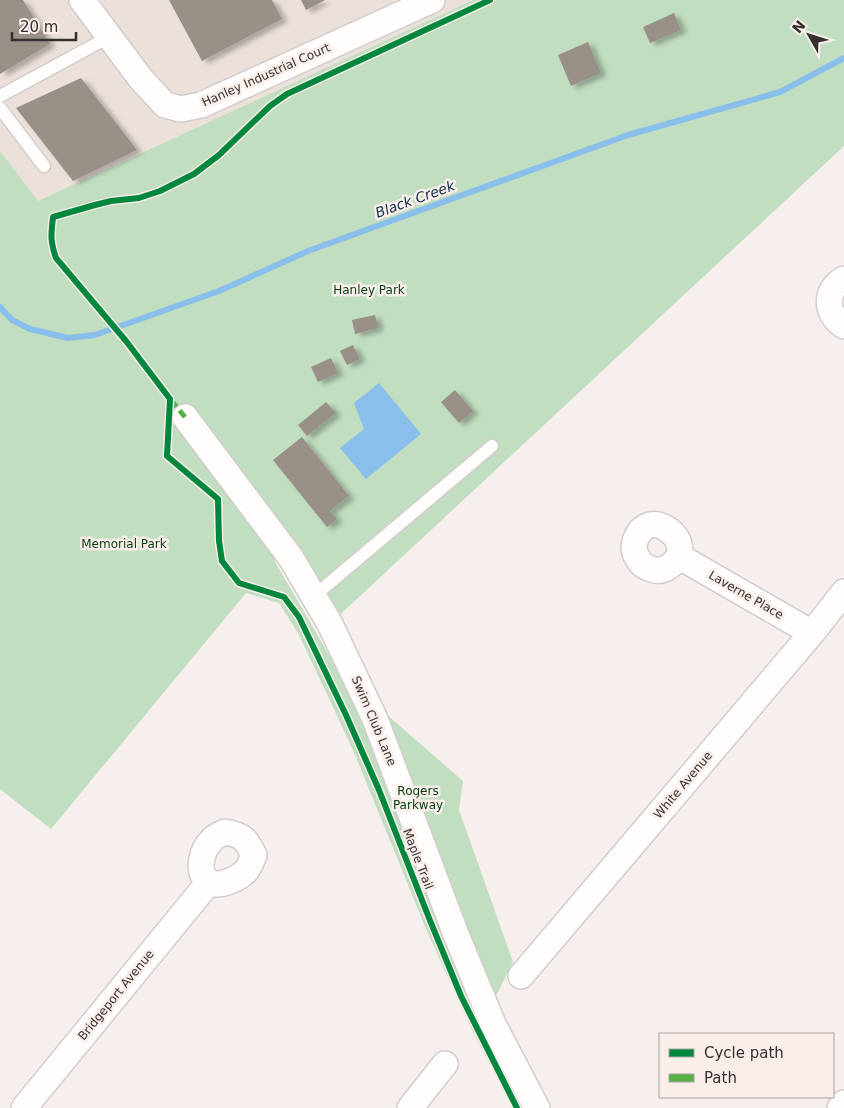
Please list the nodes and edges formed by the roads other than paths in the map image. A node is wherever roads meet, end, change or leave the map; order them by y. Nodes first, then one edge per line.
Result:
1 (82, 0) edge
2 (432, 0) edge
3 (109, 37) junction
4 (0, 96) edge
5 (0, 108) edge
6 (44, 166) dead end
7 (844, 279) edge
8 (844, 326) edge
9 (185, 417) dead end
10 (492, 446) dead end
11 (680, 556) dead end
12 (844, 592) edge
13 (314, 596) junction
14 (812, 633) junction
15 (209, 882) dead end
16 (521, 976) dead end
17 (445, 1064) dead end
18 (844, 1103) edge
19 (24, 1108) edge
20 (410, 1108) edge
21 (537, 1108) edge
22 (840, 1108) edge

1 - 3 street, Hanley Industrial Court
2 - 3 street, Hanley Industrial Court
3 - 4 lane
5 - 6 lane
7 - 8 street
9 - 13 street, Swim Club Lane
10 - 13 lane
11 - 14 street, Laverne Place
12 - 14 street, White Avenue
13 - 21 street, Swim Club Lane
14 - 16 street, White Avenue
15 - 19 street, Bridgeport Avenue
17 - 20 street
18 - 22 street

